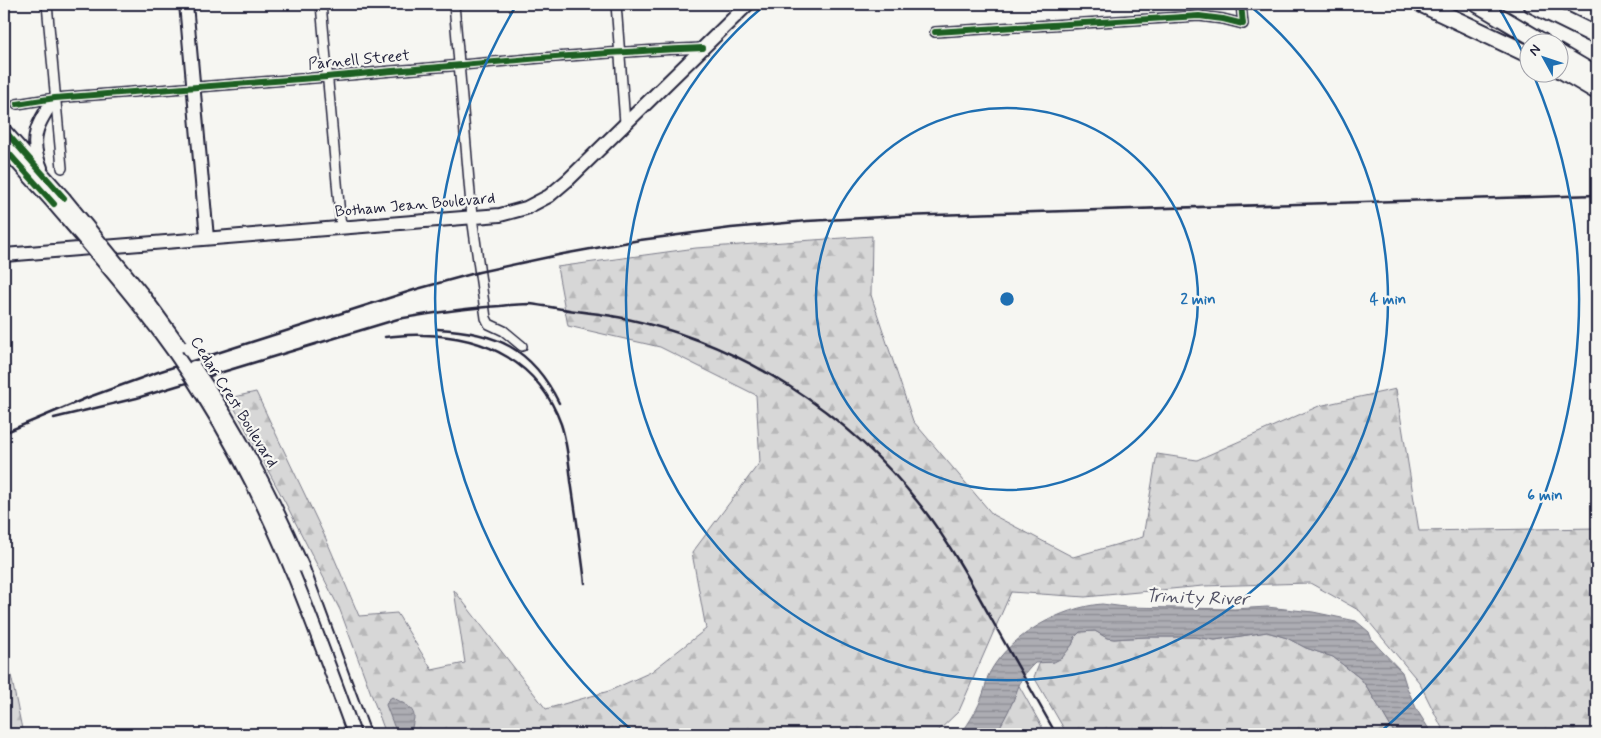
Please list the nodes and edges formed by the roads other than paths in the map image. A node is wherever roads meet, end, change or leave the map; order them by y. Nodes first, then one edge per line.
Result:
1 (47, 4) edge
2 (186, 4) edge
3 (320, 4) edge
4 (454, 4) edge
5 (616, 4) edge
6 (748, 4) edge
7 (1241, 4) edge
8 (1422, 4) edge
9 (1450, 4) edge
10 (1478, 4) edge
11 (1532, 4) edge
12 (935, 32) dead end
13 (1525, 32) edge
14 (1597, 36) edge
15 (1518, 44) edge
16 (703, 48) junction
17 (1518, 49) edge
18 (620, 51) junction
19 (1568, 58) edge
20 (460, 64) junction
21 (1568, 74) edge
22 (1597, 76) edge
23 (327, 77) junction
24 (194, 87) junction
25 (1597, 91) edge
26 (55, 98) junction
27 (17, 104) dead end
28 (626, 123) junction
29 (4, 130) edge
30 (4, 148) edge
31 (62, 168) dead end
32 (46, 177) junction
33 (59, 201) junction
34 (472, 217) junction
35 (341, 227) junction
36 (207, 238) junction
37 (4, 255) edge
38 (522, 346) dead end
39 (354, 734) edge
40 (364, 734) edge

1 - 26 street
2 - 24 main road
3 - 23 street
4 - 20 street
5 - 18 street
6 - 16 main road, Botham Jean Boulevard
7 - 12 street
8 - 17 highway
9 - 15 highway
10 - 13 highway
11 - 14 highway
16 - 18 street, Parnell Street
16 - 28 main road, Botham Jean Boulevard
18 - 20 street, Parnell Street
18 - 28 street
19 - 22 highway
20 - 23 street, Parnell Street
20 - 34 street
21 - 25 highway
23 - 24 street, Parnell Street
23 - 35 street
24 - 26 street, Parnell Street
24 - 36 main road
26 - 27 street, Parnell Street
26 - 31 street
26 - 32 main road
28 - 34 main road, Botham Jean Boulevard
29 - 32 main road, Cedar Crest Boulevard
30 - 33 main road, Cedar Crest Boulevard
32 - 33 main road, Cedar Crest Boulevard
33 - 39 main road, Cedar Crest Boulevard, bridge
33 - 40 main road, Cedar Crest Boulevard, bridge
34 - 35 main road, Botham Jean Boulevard
34 - 38 street
35 - 36 main road, Botham Jean Boulevard
36 - 37 main road, Botham Jean Boulevard

